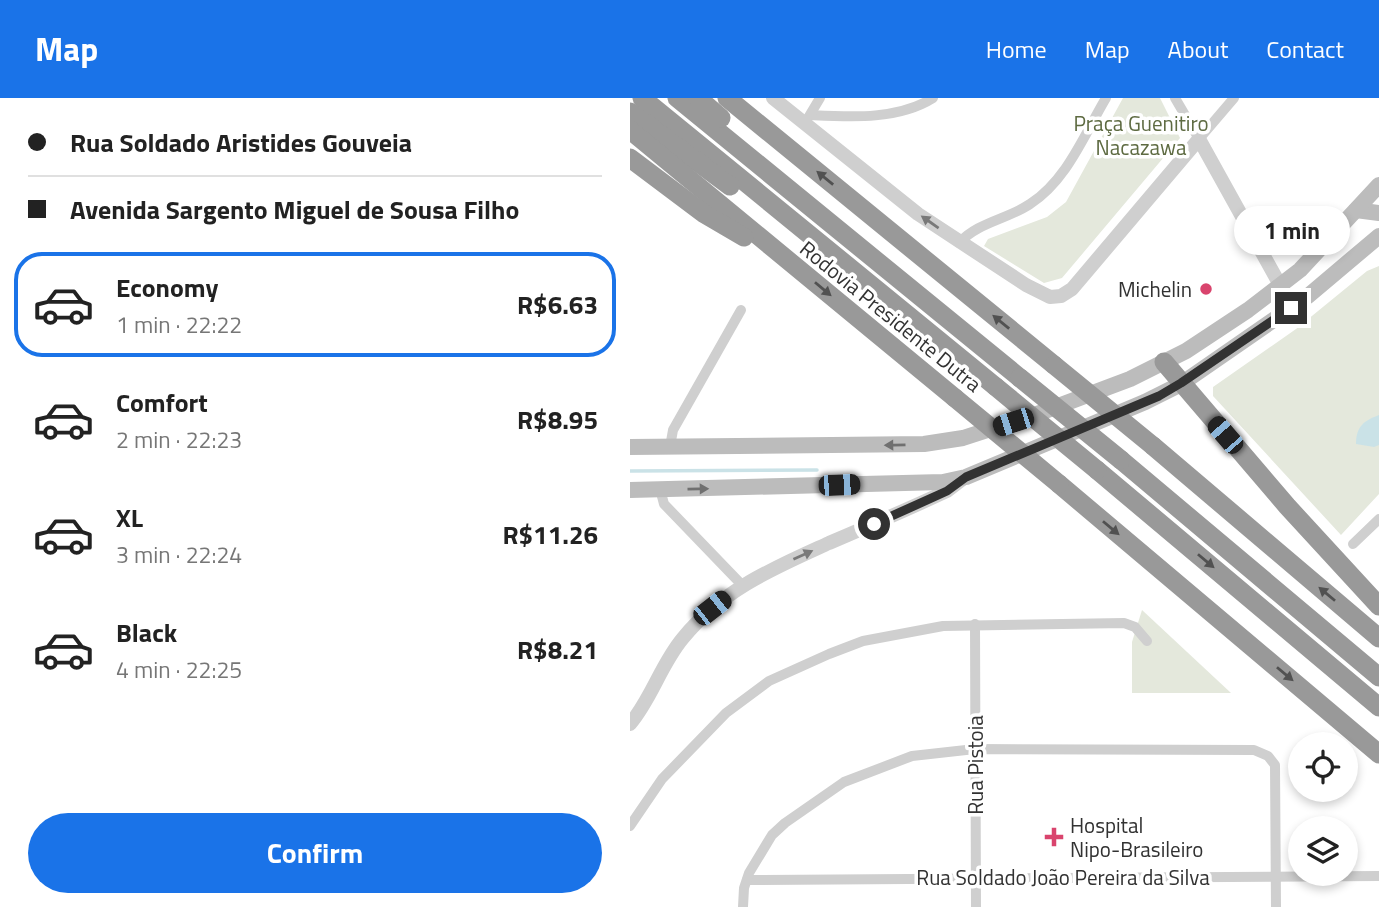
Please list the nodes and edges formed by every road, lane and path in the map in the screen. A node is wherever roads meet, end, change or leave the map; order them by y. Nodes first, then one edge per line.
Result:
1 (642, 98) edge
2 (677, 98) edge
3 (698, 98) edge
4 (727, 98) edge
5 (773, 98) edge
6 (820, 98) edge
7 (933, 98) edge
8 (1106, 98) edge
9 (1175, 98) edge
10 (1234, 98) edge
11 (630, 112) edge
12 (807, 119) junction
13 (630, 130) edge
14 (1199, 139) junction
15 (630, 158) edge
16 (1379, 185) edge
17 (794, 194) junction
18 (1356, 210) junction
19 (1379, 213) edge
20 (783, 214) junction
21 (1376, 241) edge
22 (960, 243) junction
23 (1325, 243) junction
24 (770, 246) junction
25 (1338, 272) junction
26 (1280, 285) junction
27 (741, 310) dead end
28 (1251, 336) junction
29 (1164, 362) junction
30 (1181, 383) junction
31 (630, 447) edge
32 (670, 447) junction
33 (966, 477) junction
34 (660, 489) junction
35 (630, 490) edge
36 (1379, 519) edge
37 (1353, 544) dead end
38 (742, 585) junction
39 (1379, 606) edge
40 (975, 624) junction
41 (1379, 638) edge
42 (1147, 641) dead end
43 (1379, 677) edge
44 (1379, 707) edge
45 (630, 724) edge
46 (975, 749) junction
47 (1379, 754) edge
48 (630, 827) edge
49 (1276, 875) junction
50 (1379, 876) edge
51 (975, 877) junction
52 (747, 880) junction
53 (743, 907) edge
54 (975, 907) edge
55 (1276, 907) edge

1 - 20 highway, Rodovia Presidente Dutra
2 - 17 highway, Rodovia Presidente Dutra
3 - 17 highway
41 -> 4 highway, bridge
5 - 12 street
6 - 12 street
7 - 12 street
8 - 22 street
9 - 14 street
10 - 14 street
11 - 20 highway
22 -> 12 street
13 - 24 highway, Rodovia Presidente Dutra
14 - 22 street
14 - 26 street
15 - 24 highway
16 - 18 main road
17 - 43 highway, Rodovia Presidente Dutra, bridge
18 - 19 main road
18 - 23 main road
20 -> 44 highway, Rodovia Presidente Dutra, bridge
21 - 25 main road
23 - 25 main road
23 - 26 main road
24 -> 47 highway, Rodovia Presidente Dutra, bridge
25 - 28 main road
26 - 28 main road
26 - 29 main road
27 - 32 street
28 - 30 main road
29 - 30 highway
29 -> 32 main road
30 - 33 main road
30 - 39 highway
31 - 32 main road
34 -> 33 main road
38 -> 33 street
34 - 35 main road
34 - 38 street
36 - 37 street
38 - 45 street
40 - 42 street
40 - 46 street, Rua Pistoia
40 - 48 street
46 - 49 street
46 - 51 street, Rua Pistoia
46 - 52 street
49 - 50 street, Rua Soldado João Pereira da Silva
49 - 51 street, Rua Soldado João Pereira da Silva
49 - 55 street
51 - 52 street, Rua Soldado João Pereira da Silva
51 - 54 street, Rua Pistoia
52 - 53 street

